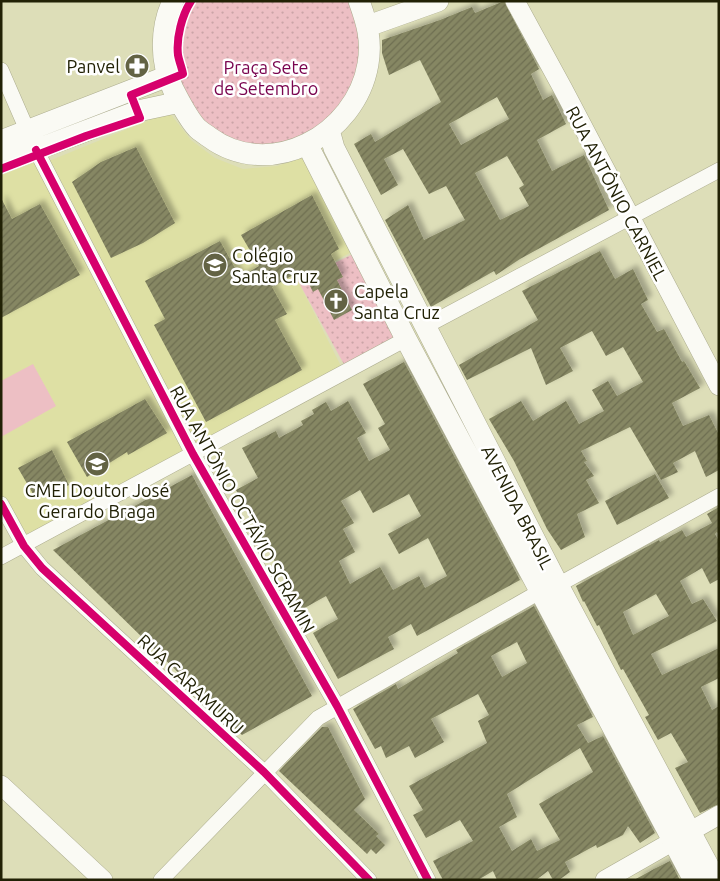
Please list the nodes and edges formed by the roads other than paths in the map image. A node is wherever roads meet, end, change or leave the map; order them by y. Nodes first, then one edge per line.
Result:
1 (173, 1) edge
2 (359, 1) edge
3 (438, 1) edge
4 (515, 1) edge
5 (368, 26) junction
6 (1, 70) edge
7 (168, 76) junction
8 (180, 102) junction
9 (329, 130) junction
10 (32, 141) junction
11 (1, 142) edge
12 (307, 144) junction
13 (1, 163) edge
14 (719, 170) edge
15 (630, 217) junction
16 (426, 326) junction
17 (406, 339) junction
18 (719, 386) edge
19 (193, 454) junction
20 (719, 496) edge
21 (1, 504) edge
22 (24, 546) junction
23 (1, 557) edge
24 (550, 588) junction
25 (337, 706) junction
26 (264, 772) junction
27 (1, 785) edge
28 (719, 815) edge
29 (681, 836) junction
30 (103, 880) edge
31 (160, 880) edge
32 (369, 880) edge
33 (428, 880) edge
34 (605, 880) edge
35 (694, 880) edge
36 (716, 880) edge

1 - 7 main road
2 - 5 main road
3 - 5 main road
4 - 15 street, RUA ANTÔNIO CARNIEL
5 - 9 main road
6 - 10 street, RUA ANTÔNIO OCTÁVIO SCRAMIN
7 - 8 main road
7 - 10 main road
8 - 10 main road
8 - 12 main road
9 - 12 main road
9 - 16 main road, AVENIDA BRASIL
10 - 11 main road
10 - 13 main road
10 - 19 street, RUA ANTÔNIO OCTÁVIO SCRAMIN
12 - 17 main road, AVENIDA BRASIL
14 - 15 street
15 - 16 street
15 - 18 street, RUA ANTÔNIO CARNIEL
16 - 24 main road, AVENIDA BRASIL
17 - 19 street
17 - 24 main road, AVENIDA BRASIL
19 - 22 street
19 - 25 street, RUA ANTÔNIO OCTÁVIO SCRAMIN
20 - 24 street
21 - 22 street, RUA CARAMURU
22 - 23 street
22 - 26 street, RUA CARAMURU
24 - 25 street
24 - 29 main road, AVENIDA BRASIL
25 - 26 street
25 - 33 street, RUA ANTÔNIO OCTÁVIO SCRAMIN
26 - 31 street
26 - 32 street, RUA CARAMURU
27 - 30 street
28 - 29 street
29 - 34 street
29 - 35 main road, AVENIDA BRASIL
29 - 36 main road, AVENIDA BRASIL

